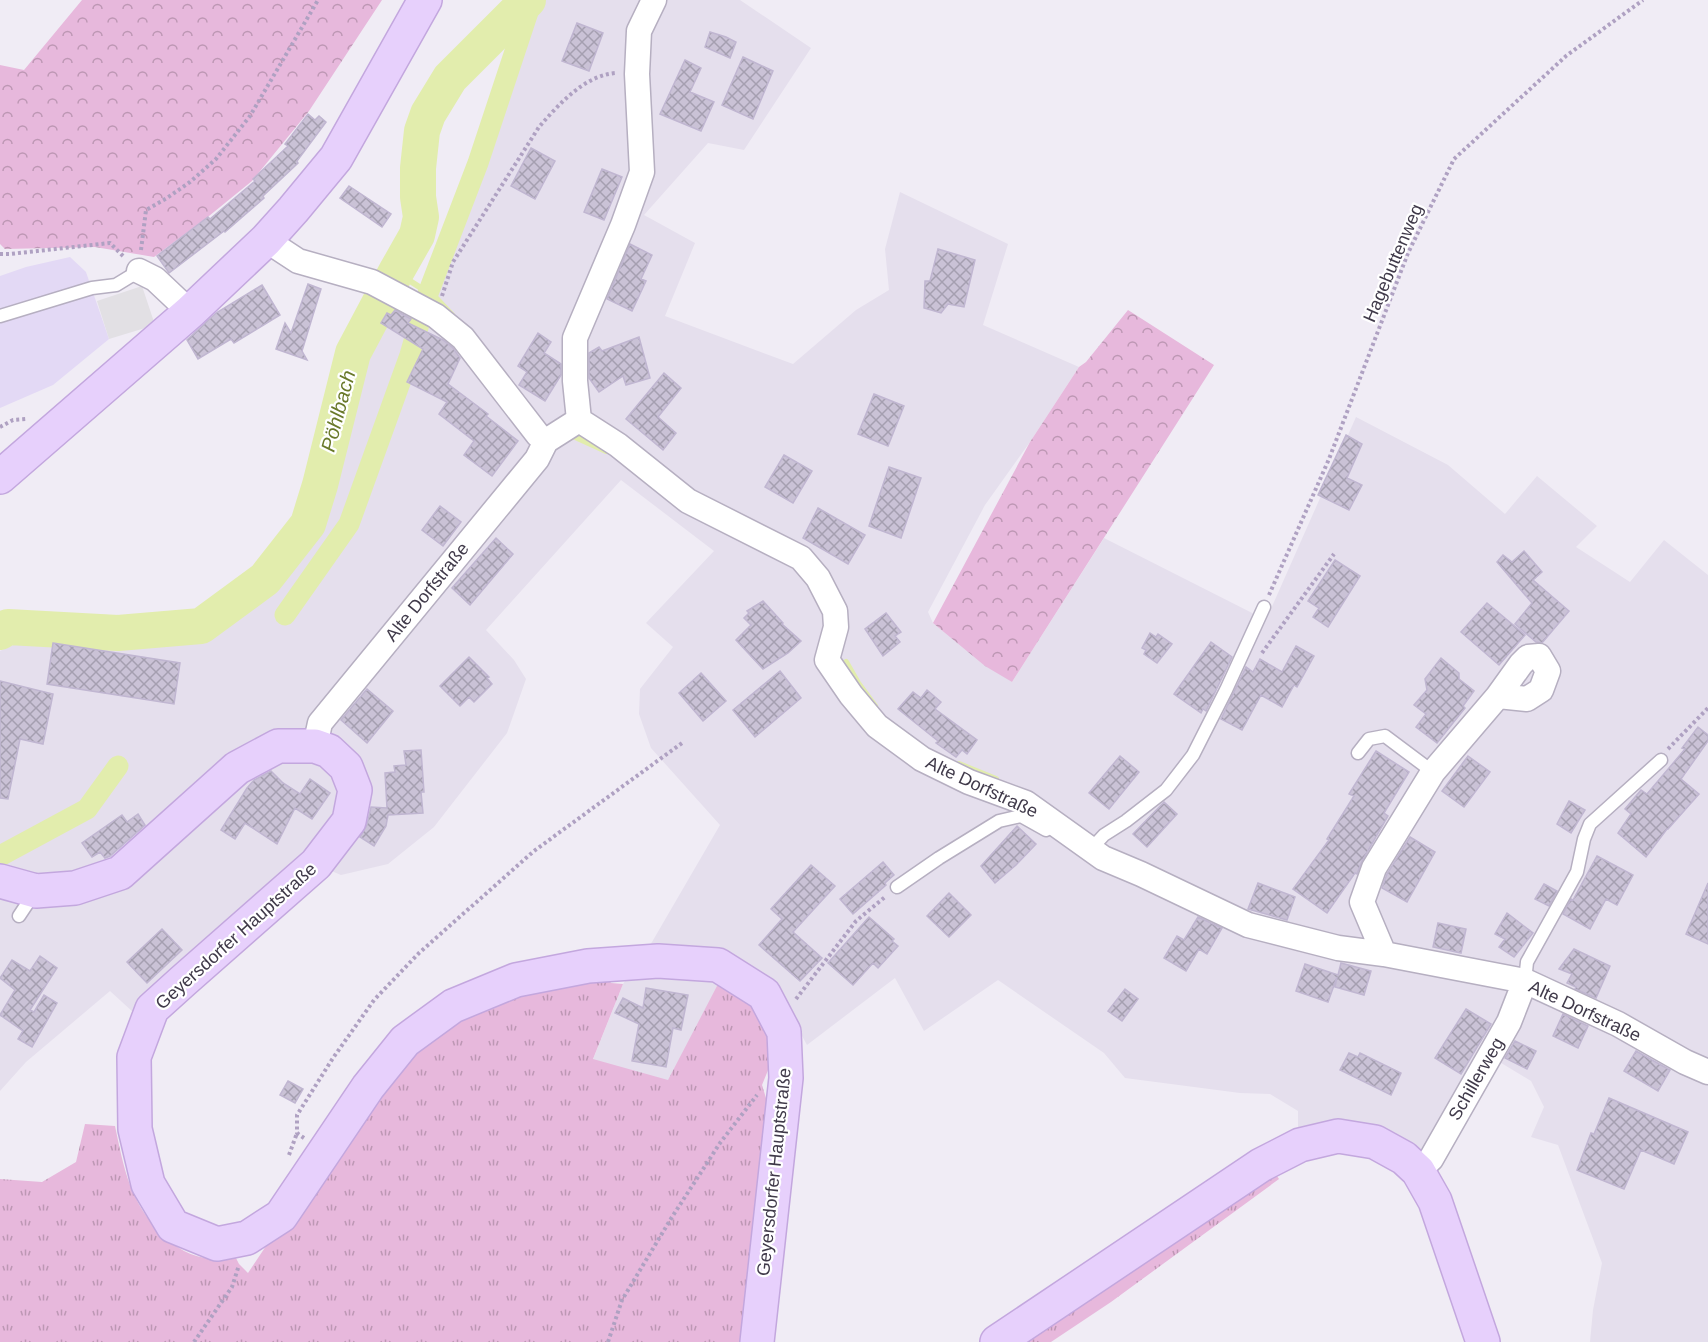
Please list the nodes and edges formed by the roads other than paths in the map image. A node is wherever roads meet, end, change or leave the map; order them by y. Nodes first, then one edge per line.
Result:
1 (425, 0) edge
2 (654, 0) edge
3 (266, 240) junction
4 (139, 271) joint
5 (190, 312) junction
6 (0, 316) edge
7 (579, 420) junction
8 (546, 441) junction
9 (0, 477) edge
10 (1264, 607) road end
11 (1498, 696) dead end
12 (315, 746) junction
13 (1358, 753) dead end
14 (1661, 760) road end
15 (1433, 771) junction
16 (1086, 845) junction
17 (0, 882) edge
18 (897, 887) road end
19 (1384, 954) junction
20 (1525, 981) junction
21 (1708, 1072) edge
22 (1418, 1171) junction
23 (1478, 1334) edge
24 (757, 1342) edge
25 (997, 1342) edge

1 - 3 main road
2 - 7 street
3 - 5 main road
3 - 8 street
4 - 5 street
4 - 6 lane
5 - 9 main road
7 - 8 street, Alte Dorfstraße
7 - 16 street, Alte Dorfstraße
8 - 12 street, Alte Dorfstraße
10 - 16 lane
11 - 15 street
12 - 17 main road
12 - 24 main road, Geyersdorfer Hauptstraße
13 - 15 lane
14 - 20 lane
15 - 19 street
16 - 18 lane
16 - 19 street, Alte Dorfstraße
19 - 20 street, Alte Dorfstraße
20 - 21 street, Alte Dorfstraße
20 - 22 street, Schillerweg
22 - 23 main road
22 - 25 main road

